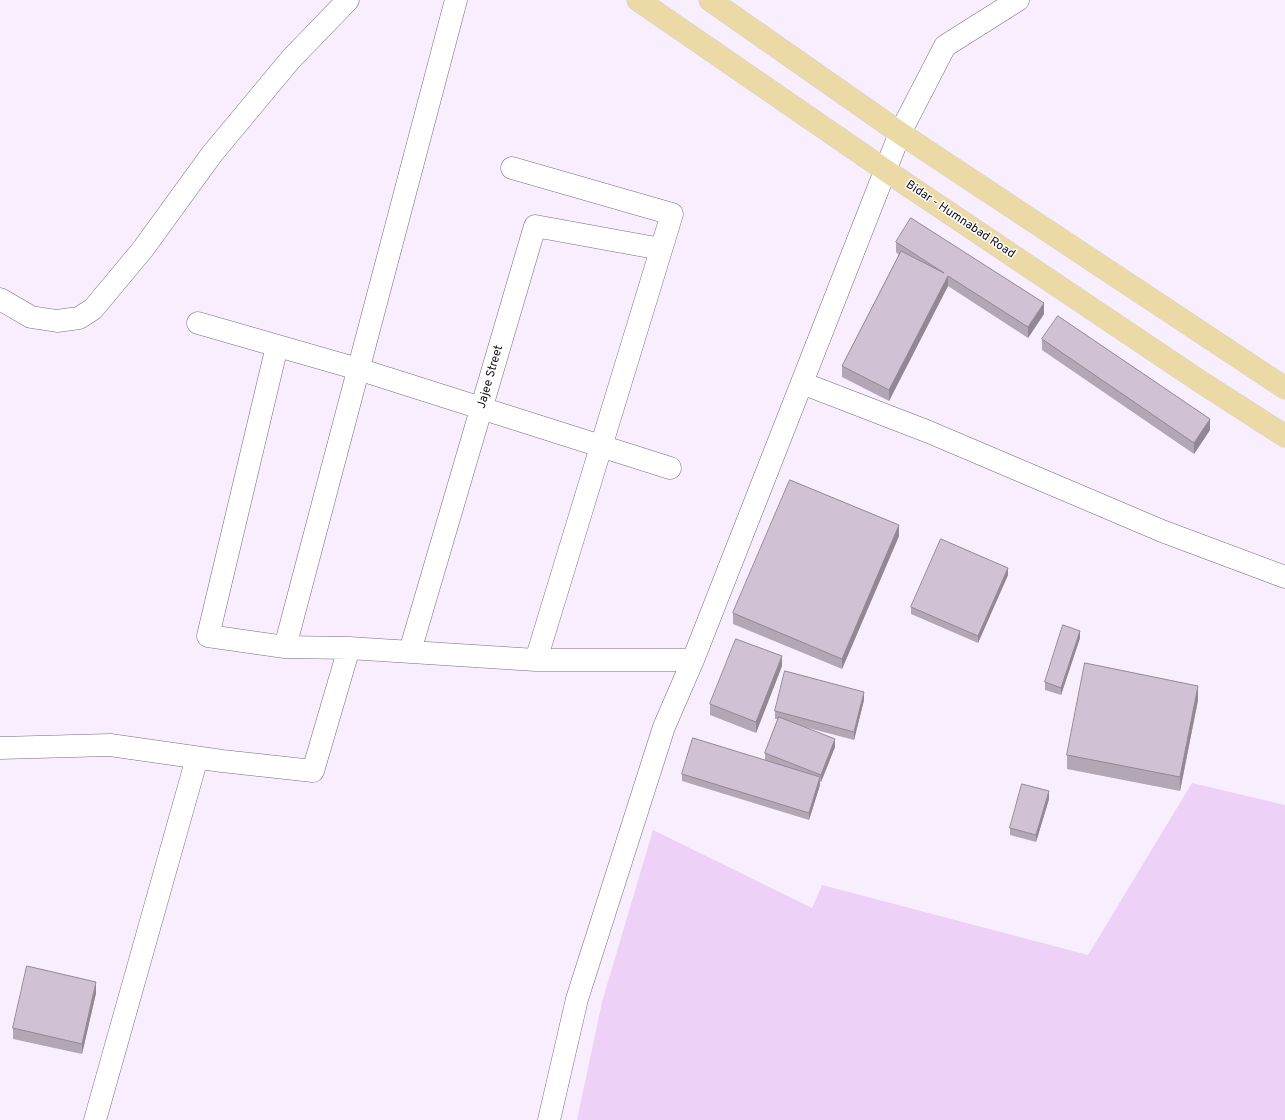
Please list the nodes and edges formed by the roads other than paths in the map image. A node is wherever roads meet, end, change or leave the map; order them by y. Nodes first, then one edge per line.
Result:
1 (348, 0) edge
2 (456, 0) edge
3 (638, 0) edge
4 (710, 0) edge
5 (1018, 0) edge
6 (900, 133) junction
7 (512, 168) dead end
8 (885, 170) junction
9 (661, 250) junction
10 (0, 299) edge
11 (198, 324) dead end
12 (277, 346) junction
13 (358, 369) junction
14 (802, 383) junction
15 (1285, 388) edge
16 (482, 409) junction
17 (1285, 436) edge
18 (602, 446) junction
19 (670, 468) dead end
20 (1285, 577) edge
21 (285, 647) junction
22 (349, 648) junction
23 (410, 652) junction
24 (536, 660) junction
25 (693, 660) junction
26 (0, 748) edge
27 (197, 758) junction
28 (95, 1120) edge
29 (549, 1120) edge

1 - 10 street
2 - 13 street
3 - 8 main road, Bidar - Humnabad Road
4 - 6 main road
5 - 6 street
6 - 8 street
6 - 15 main road
7 - 9 street
8 - 14 street
8 - 17 main road, Bidar - Humnabad Road
9 - 16 street, Jajee Street
9 - 18 street
11 - 12 street
12 - 13 street
12 - 21 street
13 - 16 street
13 - 21 street
14 - 20 street
14 - 25 street
16 - 18 street
16 - 23 street, Jajee Street
18 - 19 street
18 - 24 street
21 - 22 street
22 - 23 street
22 - 27 street
23 - 24 street
24 - 25 street
25 - 29 street
26 - 27 street
27 - 28 street

